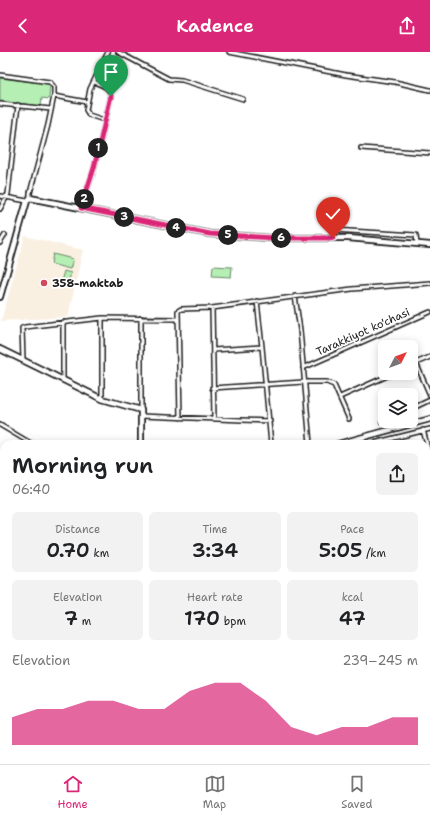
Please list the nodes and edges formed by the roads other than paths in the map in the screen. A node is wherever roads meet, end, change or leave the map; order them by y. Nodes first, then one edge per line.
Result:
1 (108, 52) edge
2 (118, 52) edge
3 (230, 52) edge
4 (0, 76) edge
5 (94, 82) junction
6 (430, 90) edge
7 (54, 96) junction
8 (243, 99) dead end
9 (87, 102) junction
10 (0, 104) edge
11 (18, 106) junction
12 (51, 109) junction
13 (104, 120) junction
14 (361, 148) dead end
15 (430, 153) edge
16 (0, 196) edge
17 (6, 197) junction
18 (29, 200) junction
19 (81, 208) junction
20 (0, 209) edge
21 (332, 214) dead end
22 (333, 230) junction
23 (5, 235) dead end
24 (333, 238) junction
25 (0, 243) edge
26 (417, 244) junction
27 (430, 245) edge
28 (430, 283) edge
29 (295, 296) junction
30 (0, 297) edge
31 (257, 301) junction
32 (212, 308) junction
33 (430, 312) edge
34 (102, 318) junction
35 (141, 318) junction
36 (178, 319) junction
37 (63, 322) junction
38 (262, 347) junction
39 (0, 349) edge
40 (212, 350) junction
41 (430, 357) edge
42 (23, 360) junction
43 (418, 362) edge
44 (303, 368) junction
45 (418, 368) edge
46 (63, 380) junction
47 (378, 380) edge
48 (304, 382) junction
49 (265, 385) junction
50 (212, 388) junction
51 (430, 395) edge
52 (340, 397) junction
53 (102, 399) junction
54 (430, 400) edge
55 (418, 406) edge
56 (141, 410) junction
57 (141, 416) junction
58 (180, 418) junction
59 (214, 418) junction
60 (349, 419) dead end
61 (430, 419) edge
62 (270, 421) junction
63 (0, 425) edge
64 (430, 429) edge
65 (423, 430) junction
66 (23, 440) edge
67 (141, 440) edge
68 (271, 440) edge
69 (310, 440) edge
70 (353, 440) edge
71 (385, 440) edge
72 (426, 440) edge

1 - 5 street
2 - 8 street
3 - 6 street
4 - 7 street
5 - 9 street
5 - 13 street
7 - 9 street
7 - 12 street
9 - 13 street
10 - 11 street
11 - 12 street
11 - 17 street
12 - 18 street
13 - 19 street
14 - 15 street
16 - 17 street
17 - 18 street
17 - 20 street
18 - 19 street
18 - 30 street
19 - 24 street
21 - 22 street
22 - 24 street
22 - 26 street
23 - 25 street
24 - 26 street
26 - 27 street
28 - 29 street
29 - 31 street
29 - 44 street
31 - 32 street
31 - 38 street
32 - 36 street
32 - 40 street
33 - 44 street, Tarakkiyot ko'chasi
34 - 35 street
34 - 37 street
34 - 53 street
35 - 36 street
35 - 56 street
36 - 58 street
37 - 42 street
37 - 46 street
38 - 40 street
38 - 49 street
39 - 42 street
40 - 50 street
41 - 43 street
42 - 46 street
44 - 48 street
45 - 51 street
46 - 53 street
47 - 52 street
48 - 49 street
48 - 52 street
48 - 69 street
49 - 50 street
49 - 62 street
50 - 59 street
52 - 60 street
53 - 56 street
54 - 55 street
56 - 57 street
57 - 58 street
57 - 67 street
58 - 59 street
59 - 62 street
61 - 70 street
62 - 68 street
63 - 66 street
64 - 65 street
65 - 71 street
65 - 72 street

